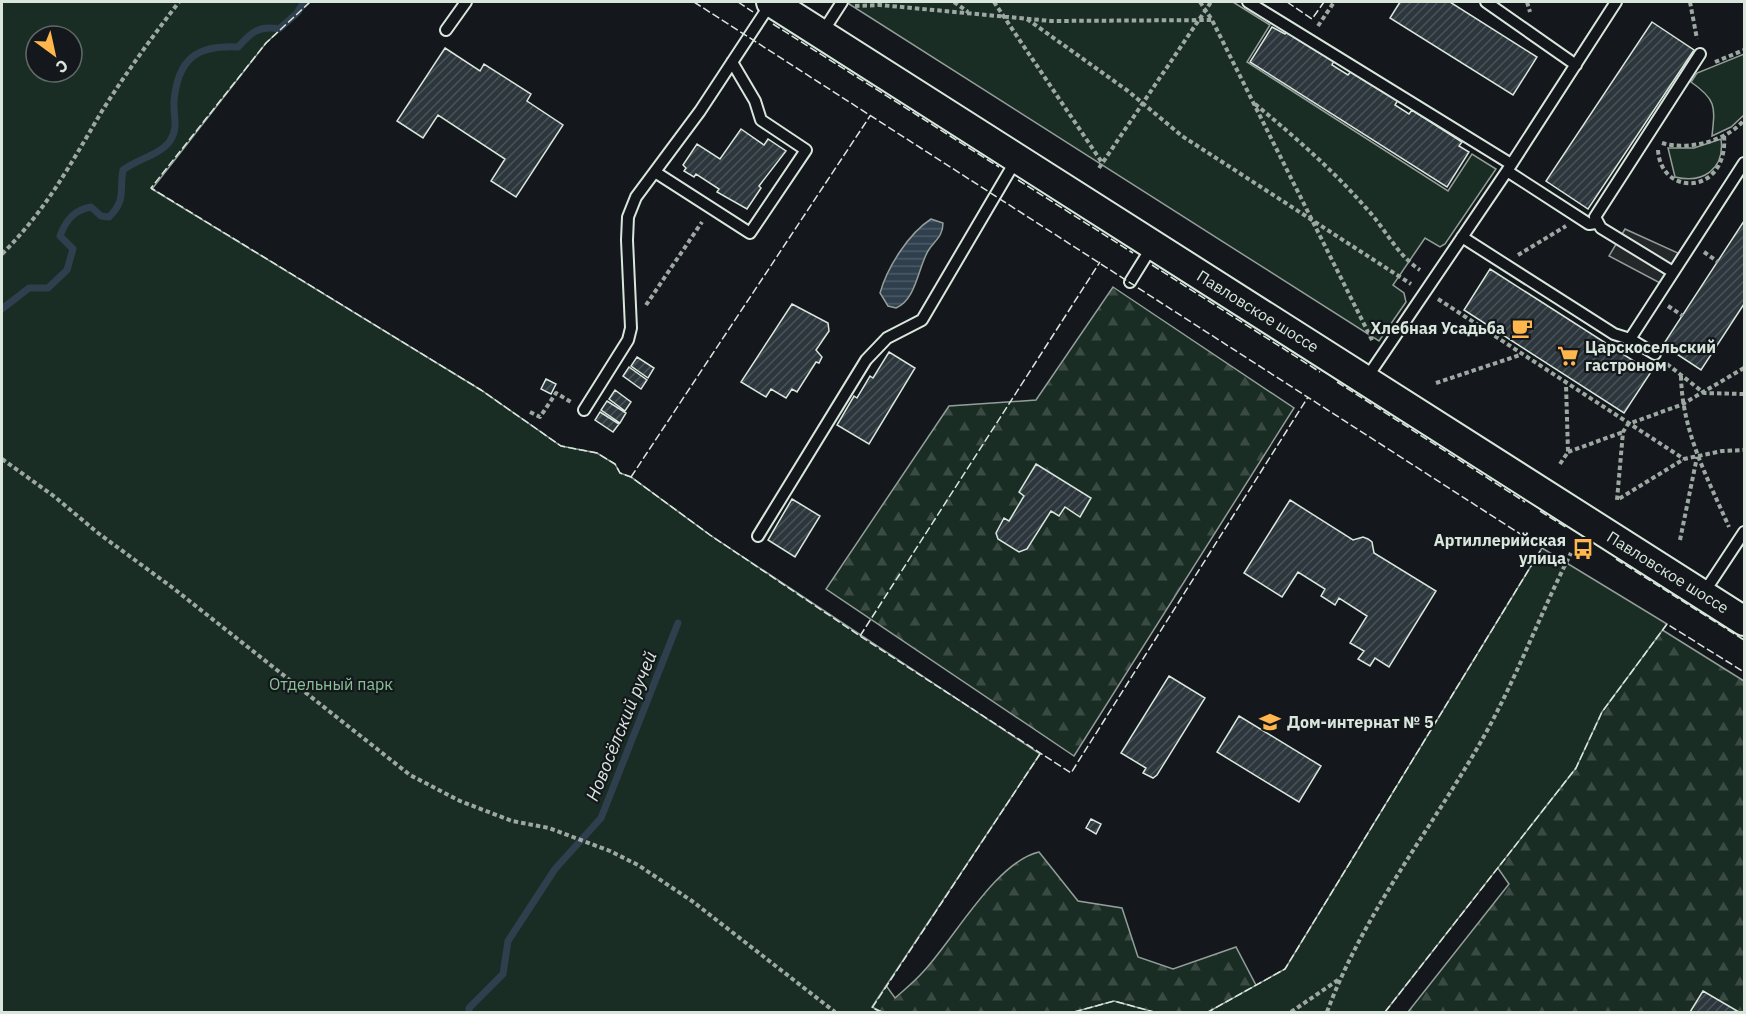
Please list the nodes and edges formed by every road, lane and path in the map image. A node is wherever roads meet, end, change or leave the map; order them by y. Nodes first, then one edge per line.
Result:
1 (179, 2) edge
2 (466, 2) edge
3 (771, 2) edge
4 (954, 2) edge
5 (994, 2) edge
6 (1200, 2) edge
7 (1211, 2) edge
8 (1248, 2) edge
9 (1334, 2) edge
10 (1486, 2) edge
11 (1616, 2) edge
12 (1690, 2) edge
13 (844, 4) edge
14 (1205, 10) junction
15 (970, 14) junction
16 (1004, 17) junction
17 (1027, 19) junction
18 (1199, 20) junction
19 (1212, 20) junction
20 (446, 30) dead end
21 (822, 33) junction
22 (1309, 40) junction
23 (1744, 50) edge
24 (1700, 54) joint
25 (732, 62) junction
26 (1576, 65) junction
27 (1705, 66) dead end
28 (1252, 101) junction
29 (1143, 104) junction
30 (1744, 120) edge
31 (1743, 125) edge
32 (1724, 135) junction
33 (1017, 158) junction
34 (1744, 163) edge
35 (1509, 167) junction
36 (655, 172) junction
37 (711, 208) junction
38 (1579, 218) junction
39 (1311, 222) junction
40 (1596, 223) junction
41 (1462, 237) junction
42 (1153, 245) junction
43 (2, 254) edge
44 (1504, 264) junction
45 (1673, 272) junction
46 (1402, 280) dead end
47 (1433, 280) junction
48 (1130, 282) dead end
49 (1463, 316) dead end
50 (631, 328) junction
51 (1630, 339) junction
52 (1373, 343) dead end
53 (1655, 354) joint
54 (1521, 355) junction
55 (1744, 368) edge
56 (1681, 376) junction
57 (1365, 380) junction
58 (1436, 383) dead end
59 (1566, 383) junction
60 (1704, 393) junction
61 (1744, 394) edge
62 (1681, 405) junction
63 (584, 410) joint
64 (530, 412) dead end
65 (1628, 424) junction
66 (1623, 432) junction
67 (1744, 450) edge
68 (1568, 452) junction
69 (1697, 456) junction
70 (2, 459) edge
71 (1684, 459) junction
72 (1560, 464) dead end
73 (1744, 532) edge
74 (758, 536) dead end
75 (1680, 540) dead end
76 (1736, 544) junction
77 (1571, 553) dead end
78 (1702, 594) junction
79 (1744, 621) edge
80 (1338, 979) junction
81 (835, 1012) edge
82 (1291, 1012) edge
83 (1327, 1012) edge

1 - 43 path
2 - 20 lane
3 - 21 main road, Павловское шоссе
3 - 25 lane
4 - 15 path
5 - 16 path
6 - 14 path
7 - 14 path
8 - 22 lane
9 - 22 path
10 - 26 lane
11 - 26 lane
12 - 24 path
13 - 15 path
13 - 21 lane
14 - 18 path
14 - 19 path
15 - 16 path
16 - 17 path
16 - 29 path
17 - 18 path
17 - 29 path
18 - 19 path
18 - 29 path
19 - 28 path
21 - 33 main road, Павловское шоссе
22 - 35 lane
23 - 27 path
24 - 40 lane
25 - 36 lane
25 - 37 lane
26 - 35 lane
28 - 39 path
28 - 47 path
29 - 39 path
30 - 31 path
31 - 32 path
32 - 32 path
33 - 42 main road, Павловское шоссе
33 - 74 lane
34 - 45 lane
35 - 38 lane
35 - 41 lane
36 - 37 lane
36 - 50 lane
37 - 50 path
38 - 40 lane
38 - 44 path
39 - 46 path
39 - 52 path
40 - 45 lane
41 - 44 lane
41 - 47 lane
42 - 48 lane
42 - 57 main road, Павловское шоссе
44 - 51 lane
45 - 51 lane
47 - 57 lane
49 - 54 path
50 - 63 lane
51 - 53 lane
53 - 56 path
54 - 58 path
54 - 59 path
55 - 60 path
56 - 60 path
56 - 62 path
57 - 78 main road, Павловское шоссе
59 - 65 path
59 - 68 path
60 - 61 path
60 - 62 path
62 - 65 path
62 - 69 path
63 - 64 path
65 - 66 path
65 - 71 path
66 - 68 path
66 - 71 path
67 - 69 path
68 - 72 path
69 - 71 path
69 - 75 path
69 - 76 path
70 - 81 path
73 - 76 lane
76 - 78 lane
77 - 80 path
78 - 79 main road, Павловское шоссе
80 - 82 path
80 - 83 path

